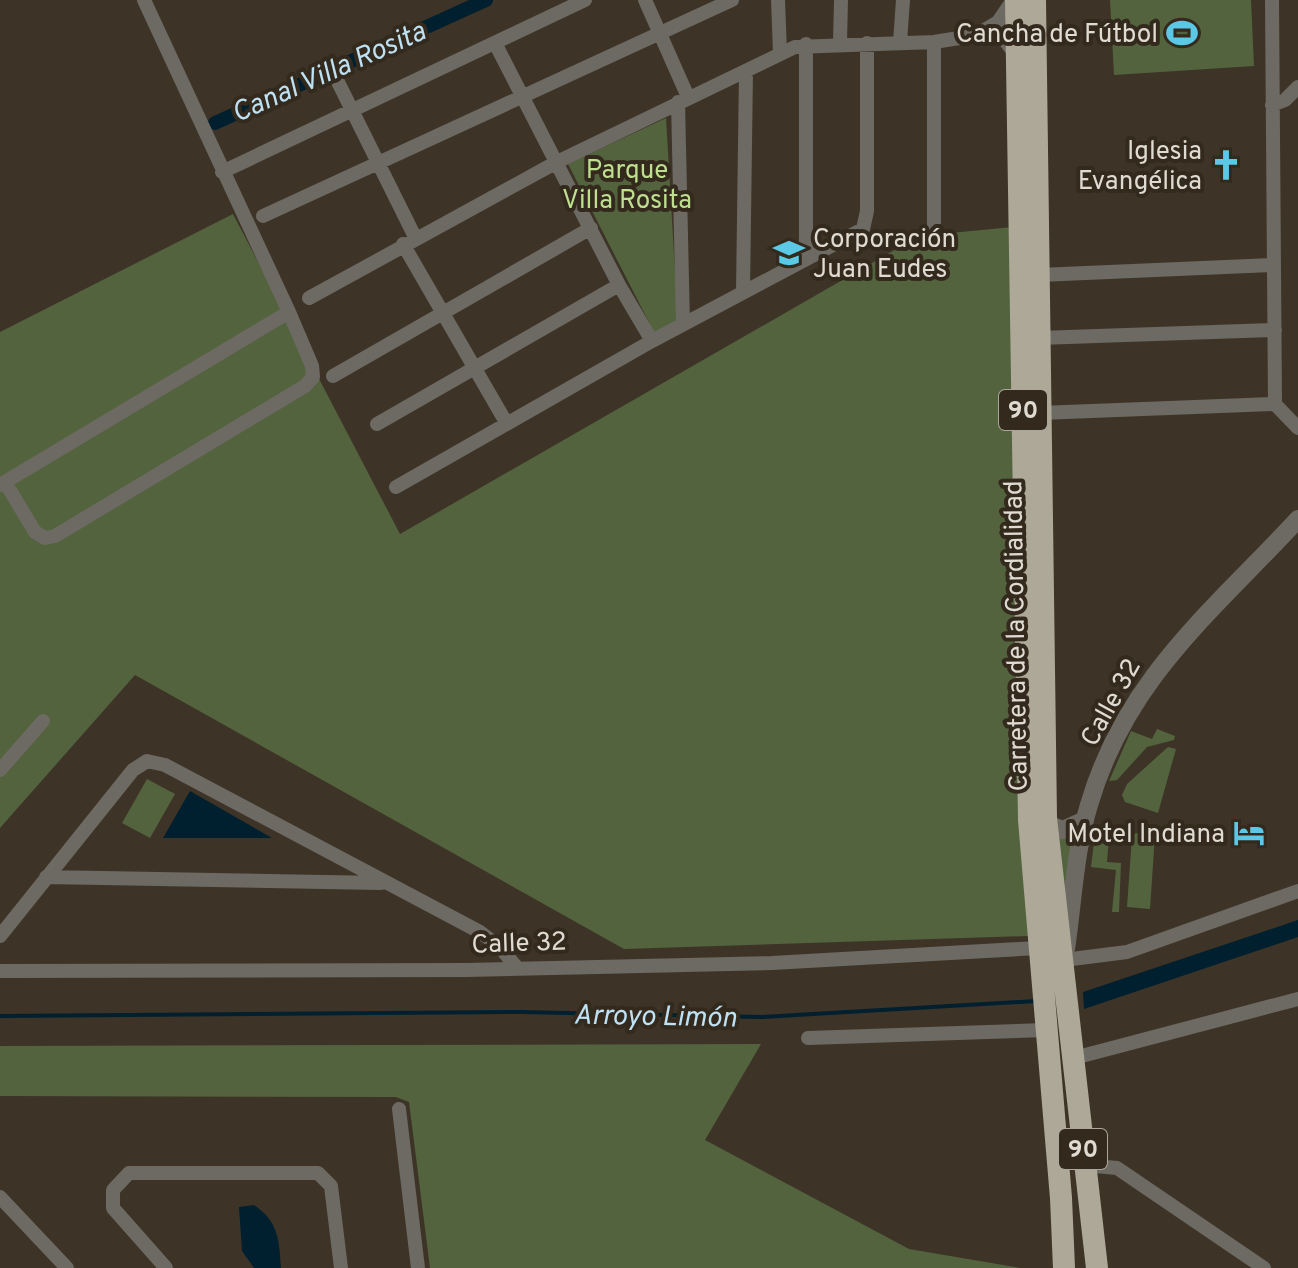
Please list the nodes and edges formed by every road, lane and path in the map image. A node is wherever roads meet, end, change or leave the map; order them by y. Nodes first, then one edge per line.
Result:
1 (144, 0) edge
2 (585, 0) edge
3 (645, 0) edge
4 (732, 0) edge
5 (778, 0) edge
6 (841, 0) edge
7 (903, 0) edge
8 (1014, 0) edge
9 (1035, 0) edge
10 (1272, 0) edge
11 (978, 34) junction
12 (661, 35) junction
13 (900, 42) junction
14 (934, 42) junction
15 (495, 43) junction
16 (840, 43) junction
17 (867, 43) junction
18 (806, 44) junction
19 (780, 53) junction
20 (1017, 58) junction
21 (746, 71) junction
22 (338, 82) dead end
23 (1298, 87) edge
24 (523, 96) junction
25 (683, 100) junction
26 (1272, 105) junction
27 (352, 110) junction
28 (557, 162) junction
29 (378, 163) junction
30 (222, 172) junction
31 (263, 216) dead end
32 (934, 225) dead end
33 (591, 228) junction
34 (409, 240) junction
35 (806, 259) junction
36 (1274, 265) junction
37 (1039, 275) junction
38 (619, 285) junction
39 (743, 292) junction
40 (309, 298) dead end
41 (289, 312) junction
42 (443, 314) junction
43 (683, 325) junction
44 (1275, 330) junction
45 (1039, 338) junction
46 (652, 341) junction
47 (475, 367) junction
48 (333, 376) dead end
49 (1275, 404) junction
50 (1040, 413) junction
51 (377, 424) dead end
52 (507, 424) junction
53 (1298, 428) edge
54 (3, 483) edge
55 (396, 487) dead end
56 (1298, 519) edge
57 (43, 721) dead end
58 (0, 770) edge
59 (1046, 818) junction
60 (1085, 820) junction
61 (46, 877) junction
62 (385, 883) junction
63 (1298, 891) edge
64 (0, 936) edge
65 (1038, 948) junction
66 (517, 968) junction
67 (1065, 968) junction
68 (0, 971) edge
69 (1298, 999) edge
70 (1046, 1030) junction
71 (808, 1038) dead end
72 (1074, 1058) junction
73 (399, 1109) dead end
74 (1084, 1165) junction
75 (0, 1197) edge
76 (67, 1268) edge
77 (166, 1268) edge
78 (341, 1268) edge
79 (418, 1268) edge
80 (1064, 1268) edge
81 (1097, 1268) edge
82 (1264, 1268) edge

1 - 30 street
2 - 15 street
3 - 12 street
4 - 12 street
5 - 19 street
6 - 16 street
7 - 13 street
8 - 11 street
8 - 20 highway, Carretera de la Cordialidad / 90
9 - 37 highway, Carretera de la Cordialidad / 90
10 - 26 street
11 - 14 street
11 - 20 street
12 - 24 street
12 - 25 street
13 - 14 street
13 - 17 street
14 - 32 street
15 - 24 street
15 - 27 street
16 - 17 street
16 - 18 street
17 - 35 street
18 - 19 street
18 - 35 street
19 - 21 street
20 - 65 highway, Carretera de la Cordialidad / 90
21 - 25 street
21 - 39 street
22 - 27 street
23 - 26 street
24 - 28 street
24 - 29 street
25 - 28 street
25 - 43 street
26 - 36 street
27 - 29 street
27 - 30 street
28 - 33 street
28 - 34 street
29 - 31 street
29 - 34 street
30 - 41 street
33 - 38 street
33 - 42 street
34 - 40 street
34 - 42 street
35 - 39 street
36 - 37 street
36 - 44 street
37 - 45 highway, Carretera de la Cordialidad / 90
38 - 46 street
38 - 47 street
39 - 43 street
41 - 54 street
41 - 54 street
42 - 47 street
42 - 48 street
43 - 46 street
44 - 45 street
44 - 49 street
45 - 50 highway, Carretera de la Cordialidad / 90
46 - 52 street
47 - 51 street
47 - 52 street
49 - 50 street
49 - 53 street
50 - 59 highway, Carretera de la Cordialidad / 90
52 - 55 street
56 - 60 street, Calle 32
57 - 58 street
59 - 60 street
59 - 67 highway, Carretera de la Cordialidad / 90
60 - 67 street, Calle 32
61 - 62 street
61 - 62 street
61 - 64 street
62 - 66 street
63 - 67 street
65 - 66 street, Calle 32
65 - 70 highway, Carretera de la Cordialidad / 90
66 - 68 street, Calle 32
67 - 72 highway, Carretera de la Cordialidad / 90
69 - 72 street
70 - 71 street
70 - 80 highway, Carretera de la Cordialidad / 90
72 - 74 highway, Carretera de la Cordialidad / 90
73 - 79 street
74 - 81 highway, Carretera de la Cordialidad / 90
74 - 82 street
75 - 76 street
77 - 78 street

